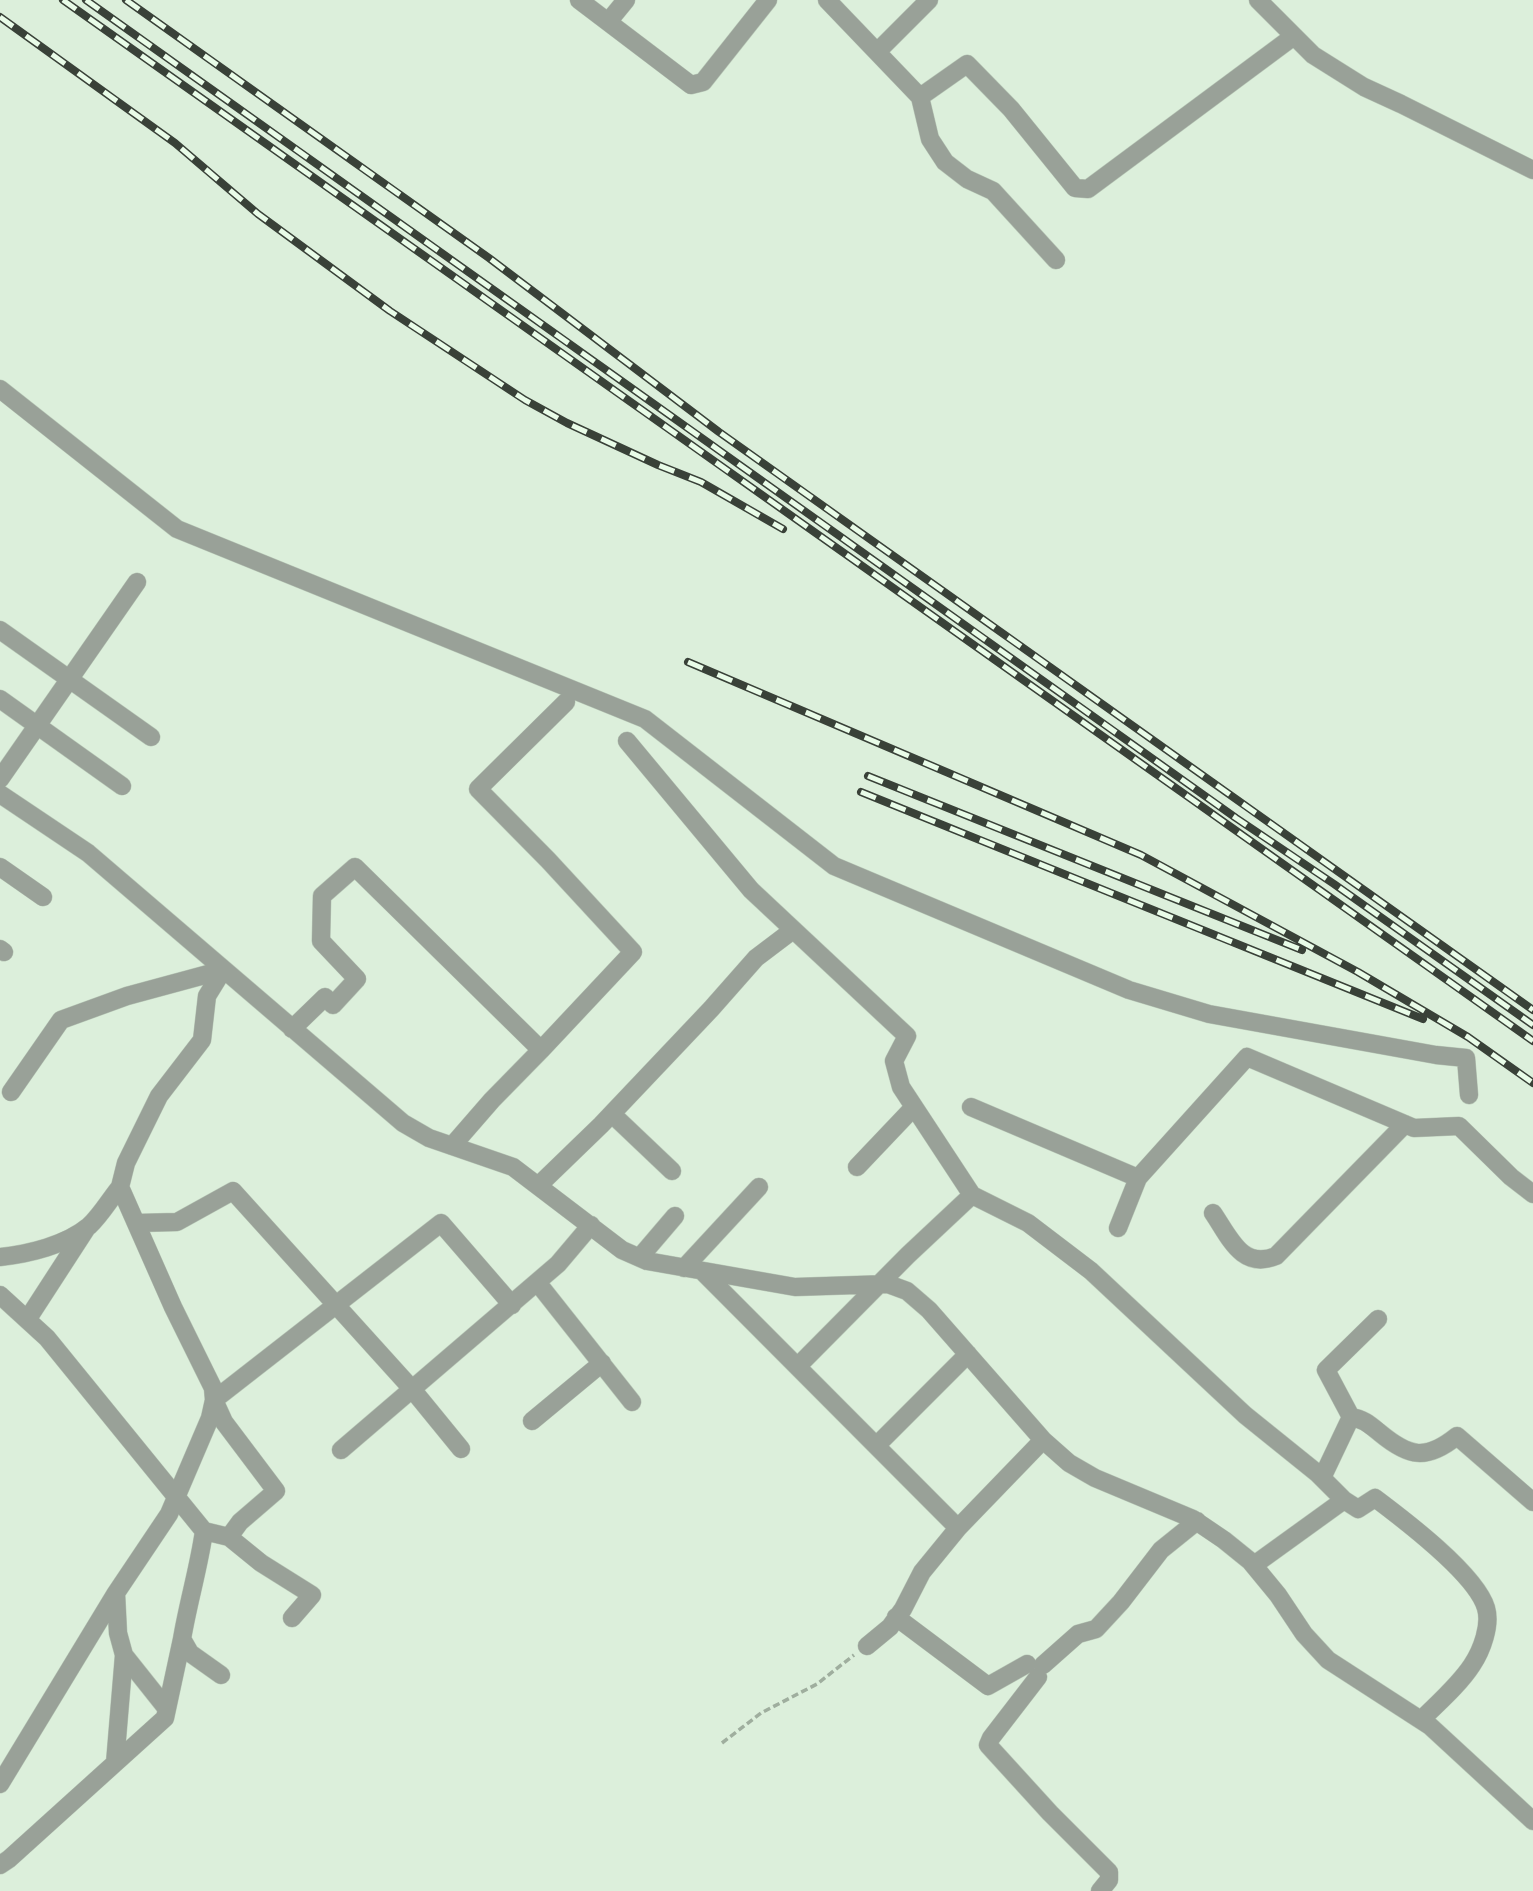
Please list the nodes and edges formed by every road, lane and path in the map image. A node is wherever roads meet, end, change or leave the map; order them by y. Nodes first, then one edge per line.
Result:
1 (579, 0) edge
2 (626, 0) edge
3 (768, 0) edge
4 (827, 0) edge
5 (929, 0) edge
6 (1258, 0) edge
7 (608, 22) junction
8 (1294, 36) junction
9 (877, 52) junction
10 (920, 97) junction
11 (1533, 170) edge
12 (1056, 260) dead end
13 (0, 389) edge
14 (137, 582) dead end
15 (0, 630) edge
16 (69, 679) junction
17 (0, 699) edge
18 (566, 702) dead end
19 (37, 726) junction
20 (151, 737) dead end
21 (627, 741) dead end
22 (0, 779) edge
23 (122, 786) dead end
24 (0, 794) edge
25 (0, 867) edge
26 (43, 897) dead end
27 (793, 930) junction
28 (223, 970) junction
29 (292, 1029) junction
30 (541, 1050) junction
31 (12, 1092) dead end
32 (1469, 1095) dead end
33 (914, 1107) junction
34 (971, 1107) dead end
35 (611, 1114) junction
36 (1405, 1124) junction
37 (452, 1146) junction
38 (857, 1167) dead end
39 (672, 1171) dead end
40 (1138, 1178) junction
41 (539, 1185) junction
42 (120, 1187) junction
43 (759, 1187) dead end
44 (1533, 1194) edge
45 (972, 1195) junction
46 (1213, 1213) dead end
47 (675, 1216) dead end
48 (136, 1223) junction
49 (591, 1225) junction
50 (88, 1226) junction
51 (1118, 1228) dead end
52 (0, 1257) edge
53 (640, 1257) junction
54 (684, 1268) junction
55 (702, 1271) junction
56 (537, 1282) junction
57 (879, 1284) junction
58 (0, 1295) edge
59 (512, 1304) junction
60 (335, 1306) junction
61 (1378, 1319) dead end
62 (27, 1320) junction
63 (968, 1354) junction
64 (601, 1363) junction
65 (798, 1366) junction
66 (412, 1389) junction
67 (214, 1399) junction
68 (632, 1402) dead end
69 (1351, 1417) junction
70 (532, 1420) dead end
71 (1043, 1440) junction
72 (877, 1445) junction
73 (461, 1449) dead end
74 (341, 1450) dead end
75 (1322, 1478) junction
76 (175, 1498) junction
77 (1344, 1500) junction
78 (1533, 1502) edge
79 (1197, 1521) junction
80 (958, 1528) junction
81 (204, 1531) junction
82 (229, 1537) junction
83 (1254, 1565) junction
84 (116, 1593) junction
85 (897, 1617) junction
86 (292, 1618) dead end
87 (181, 1639) junction
88 (867, 1646) joint
89 (124, 1655) junction
90 (1036, 1669) junction
91 (220, 1675) dead end
92 (167, 1709) junction
93 (1421, 1720) junction
94 (722, 1743) dead end
95 (115, 1763) junction
96 (0, 1784) edge
97 (1533, 1821) edge
98 (0, 1865) edge
99 (1100, 1891) edge

1 - 7 street
2 - 7 street
3 - 7 street
4 - 9 street
5 - 9 street
6 - 8 street
8 - 10 street
8 - 11 street
9 - 10 street
10 - 12 street
13 - 32 street
14 - 16 street
15 - 16 street
16 - 19 street
16 - 20 street
17 - 19 street
18 - 30 street
19 - 22 street
19 - 23 street
21 - 27 street
24 - 28 street
25 - 26 street
27 - 33 street
27 - 35 street
28 - 29 street
28 - 31 street
28 - 42 street
29 - 30 street
29 - 37 street
30 - 37 street
33 - 38 street
33 - 45 street
34 - 40 street
35 - 39 street
35 - 41 street
36 - 40 street
36 - 44 street
36 - 46 street
37 - 41 street
40 - 51 street
41 - 49 street
42 - 48 street
42 - 50 street
43 - 54 street
45 - 57 street
45 - 75 street
47 - 53 street
48 - 60 street
48 - 67 street
49 - 53 street
49 - 56 street
50 - 52 street
50 - 62 street
53 - 54 street
54 - 55 street
55 - 57 street
55 - 65 street
56 - 59 street
56 - 64 street
57 - 63 street
57 - 65 street
58 - 62 street
59 - 60 street
59 - 66 street
60 - 66 street
60 - 67 street
61 - 69 street
62 - 76 street
63 - 71 street
63 - 72 street
64 - 68 street
64 - 70 street
65 - 72 street
66 - 73 street
66 - 74 street
67 - 76 street
67 - 82 street
69 - 75 street
69 - 78 street
71 - 79 street
71 - 80 street
72 - 80 street
75 - 77 street
76 - 81 street
76 - 84 street
77 - 83 street
77 - 93 street
79 - 83 street
79 - 90 street
80 - 85 street
81 - 82 street
81 - 87 street
82 - 86 street
83 - 93 street
84 - 89 street
84 - 96 street
85 - 88 street
85 - 90 street
87 - 91 street
87 - 92 street
88 - 94 path
89 - 92 street
89 - 95 street
90 - 99 street
92 - 95 street
93 - 97 street
95 - 98 street

